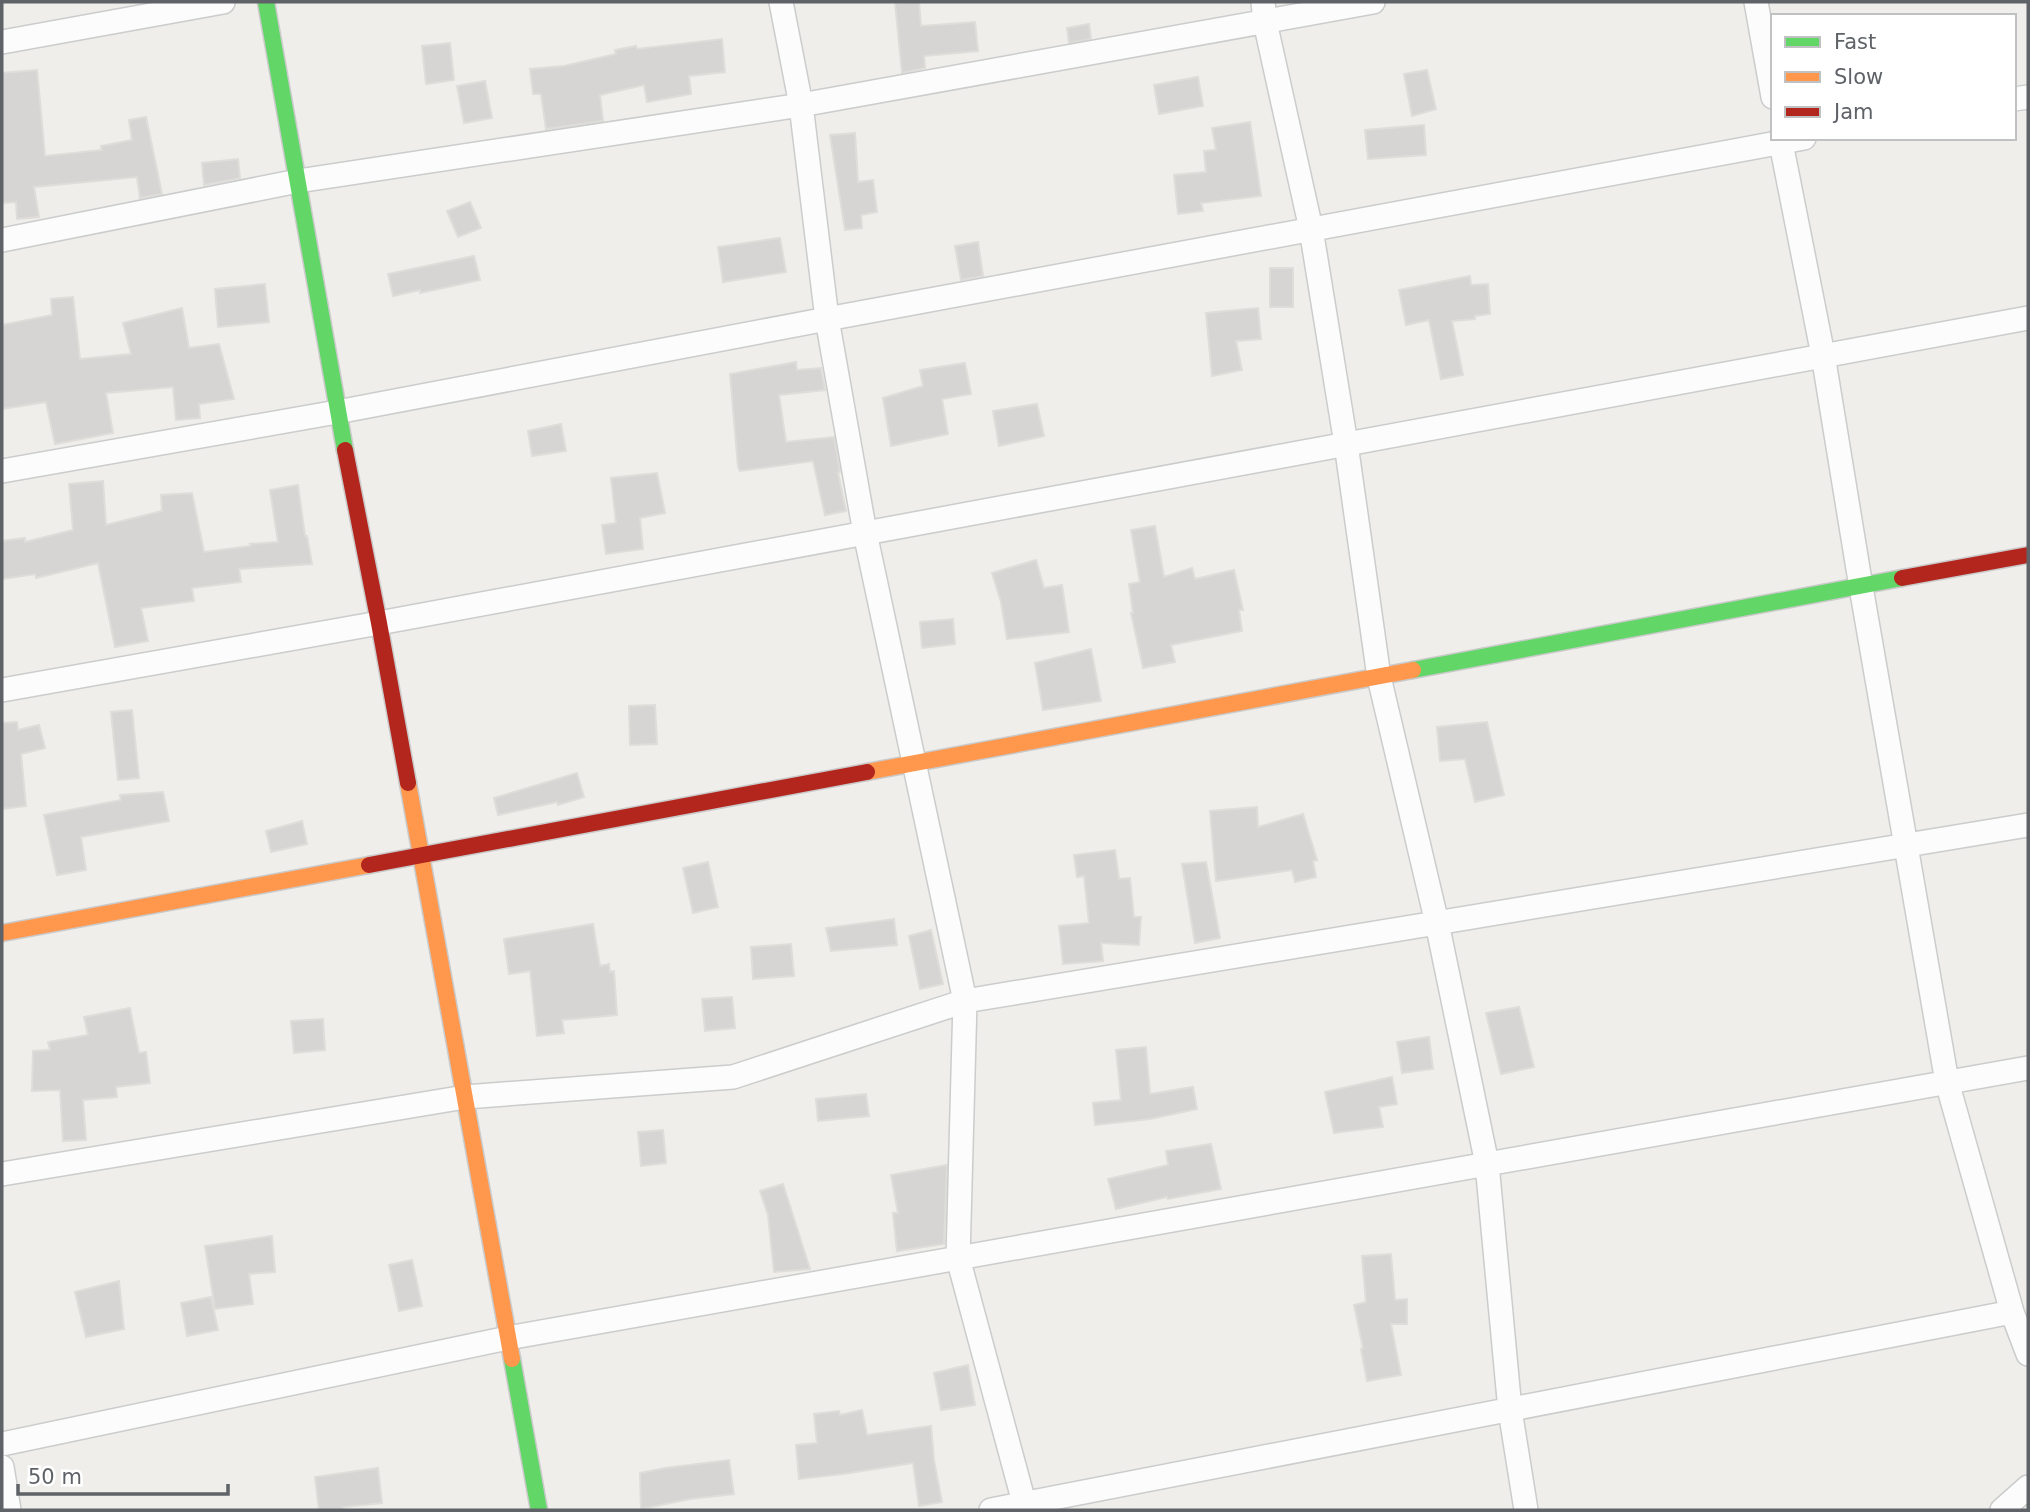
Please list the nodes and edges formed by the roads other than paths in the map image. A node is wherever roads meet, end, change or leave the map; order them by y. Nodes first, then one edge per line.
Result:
1 (223, 2) edge
2 (266, 2) edge
3 (781, 2) edge
4 (1373, 2) edge
5 (1756, 2) edge
6 (1264, 12) edge
7 (2, 42) edge
8 (1771, 86) edge
9 (801, 106) junction
10 (1780, 140) edge
11 (298, 181) junction
12 (1311, 229) junction
13 (2, 240) edge
14 (2028, 318) edge
15 (827, 319) junction
16 (1823, 355) junction
17 (337, 412) junction
18 (1346, 444) junction
19 (2, 471) edge
20 (865, 533) junction
21 (2028, 555) edge
22 (1861, 586) junction
23 (379, 623) junction
24 (1379, 677) junction
25 (2, 690) edge
26 (914, 763) junction
27 (2028, 825) edge
28 (1906, 845) junction
29 (421, 855) junction
30 (1437, 923) junction
31 (2, 933) edge
32 (965, 1001) junction
33 (2028, 1068) edge
34 (1947, 1082) junction
35 (465, 1097) junction
36 (1487, 1164) junction
37 (2, 1174) edge
38 (958, 1258) junction
39 (2012, 1312) junction
40 (508, 1338) junction
41 (2028, 1354) edge
42 (1510, 1410) junction
43 (2, 1444) edge
44 (2, 1467) edge
45 (2028, 1487) edge
46 (1025, 1507) edge
47 (9, 1510) edge
48 (539, 1510) edge
49 (991, 1510) edge
50 (1526, 1510) edge
51 (2003, 1510) edge

1 - 7 street
2 - 11 street
3 - 9 street
4 - 6 street
5 - 8 street
6 - 9 street
6 - 12 street
9 - 11 street
9 - 15 street
10 - 12 street
10 - 16 street
11 - 13 street
11 - 17 street
12 - 15 street
12 - 18 street
14 - 16 street
15 - 17 street
15 - 20 street
16 - 18 street
16 - 22 street
17 - 19 street
17 - 23 street
18 - 20 street
18 - 24 street
20 - 23 street
20 - 26 street
21 - 22 street
22 - 24 street
22 - 28 street
23 - 25 street
23 - 29 street
24 - 26 street
24 - 30 street
26 - 29 street
26 - 32 street
27 - 28 street
28 - 30 street
28 - 34 street
29 - 31 street
29 - 35 street
30 - 32 street
30 - 36 street
32 - 35 street
32 - 38 street
33 - 34 street
34 - 36 street
34 - 39 street
35 - 37 street
35 - 40 street
36 - 38 street
36 - 42 street
38 - 40 street
38 - 46 street
39 - 41 street
39 - 42 street
40 - 43 street
40 - 48 street
42 - 46 street
42 - 50 street
44 - 47 street
45 - 51 street
46 - 49 street

